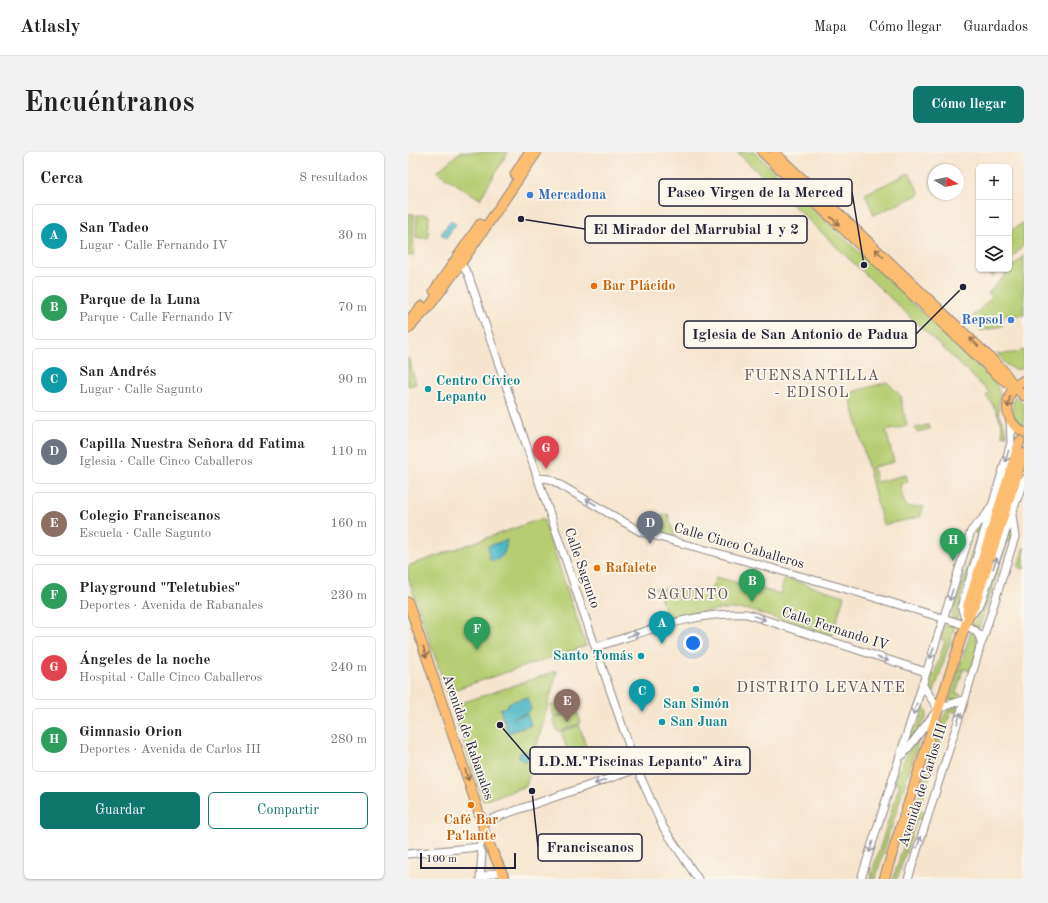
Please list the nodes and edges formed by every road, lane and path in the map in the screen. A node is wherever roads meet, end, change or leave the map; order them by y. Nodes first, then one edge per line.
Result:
1 (529, 152) edge
2 (537, 152) edge
3 (762, 152) edge
4 (774, 152) edge
5 (458, 262) junction
6 (408, 321) edge
7 (408, 329) edge
8 (1024, 380) edge
9 (1015, 387) junction
10 (1024, 396) edge
11 (1010, 418) junction
12 (1024, 432) edge
13 (1020, 442) dead end
14 (1024, 453) edge
15 (538, 478) junction
16 (1024, 479) edge
17 (992, 505) junction
18 (1012, 513) junction
19 (408, 602) edge
20 (944, 619) junction
21 (965, 624) junction
22 (981, 645) junction
23 (596, 647) junction
24 (926, 672) junction
25 (922, 684) junction
26 (965, 699) junction
27 (938, 709) junction
28 (899, 760) junction
29 (637, 769) junction
30 (482, 822) junction
31 (485, 835) junction
32 (480, 847) junction
33 (408, 854) edge
34 (503, 876) edge
35 (481, 879) edge
36 (698, 879) edge
37 (861, 879) edge
38 (884, 879) edge
39 (908, 879) edge

1 - 5 main road
2 - 5 main road
3 -> 9 main road
9 -> 4 main road
5 - 6 main road
5 - 7 main road
5 - 15 street, Calle Sagunto
8 - 9 main road
9 - 10 main road
9 -> 11 main road
11 - 12 main road
11 -> 17 street, Avenida de Carlos III
13 - 21 main road, Avenida de Carlos III
14 - 21 main road, Avenida de Carlos III
20 -> 15 street, Calle Cinco Caballeros
15 - 23 street, Calle Sagunto
16 - 18 street, Avenida de Carlos III
17 -> 20 street, Avenida de Carlos III
17 - 21 street, Avenida de Carlos III
21 -> 18 street, Avenida de Carlos III
18 - 22 street, Avenida de Carlos III
19 -> 30 main road, Avenida de Rabanales
20 - 21 street
20 -> 24 street, Avenida de Carlos III
21 - 22 street
21 - 27 main road, Avenida de Carlos III
22 - 26 street, Avenida de Carlos III
23 -> 24 street, Calle Fernando IV
23 - 29 street, Calle Sagunto
24 - 25 street, Avenida de Carlos III
25 - 27 street, Avenida de Carlos III
25 -> 28 street, Avenida de Carlos III
26 - 27 street, Avenida de Carlos III
39 -> 26 street, Avenida de Carlos III
27 - 28 street, Avenida de Carlos III
27 - 38 main road, Avenida de Carlos III
28 -> 37 street, Avenida de Carlos III
29 -> 30 street
29 - 36 street, Calle Sagunto
30 - 31 main road, Avenida de Rabanales
31 - 32 street
31 - 34 main road, Avenida de Rabanales
32 - 33 street
32 - 35 street
34 - 35 street

